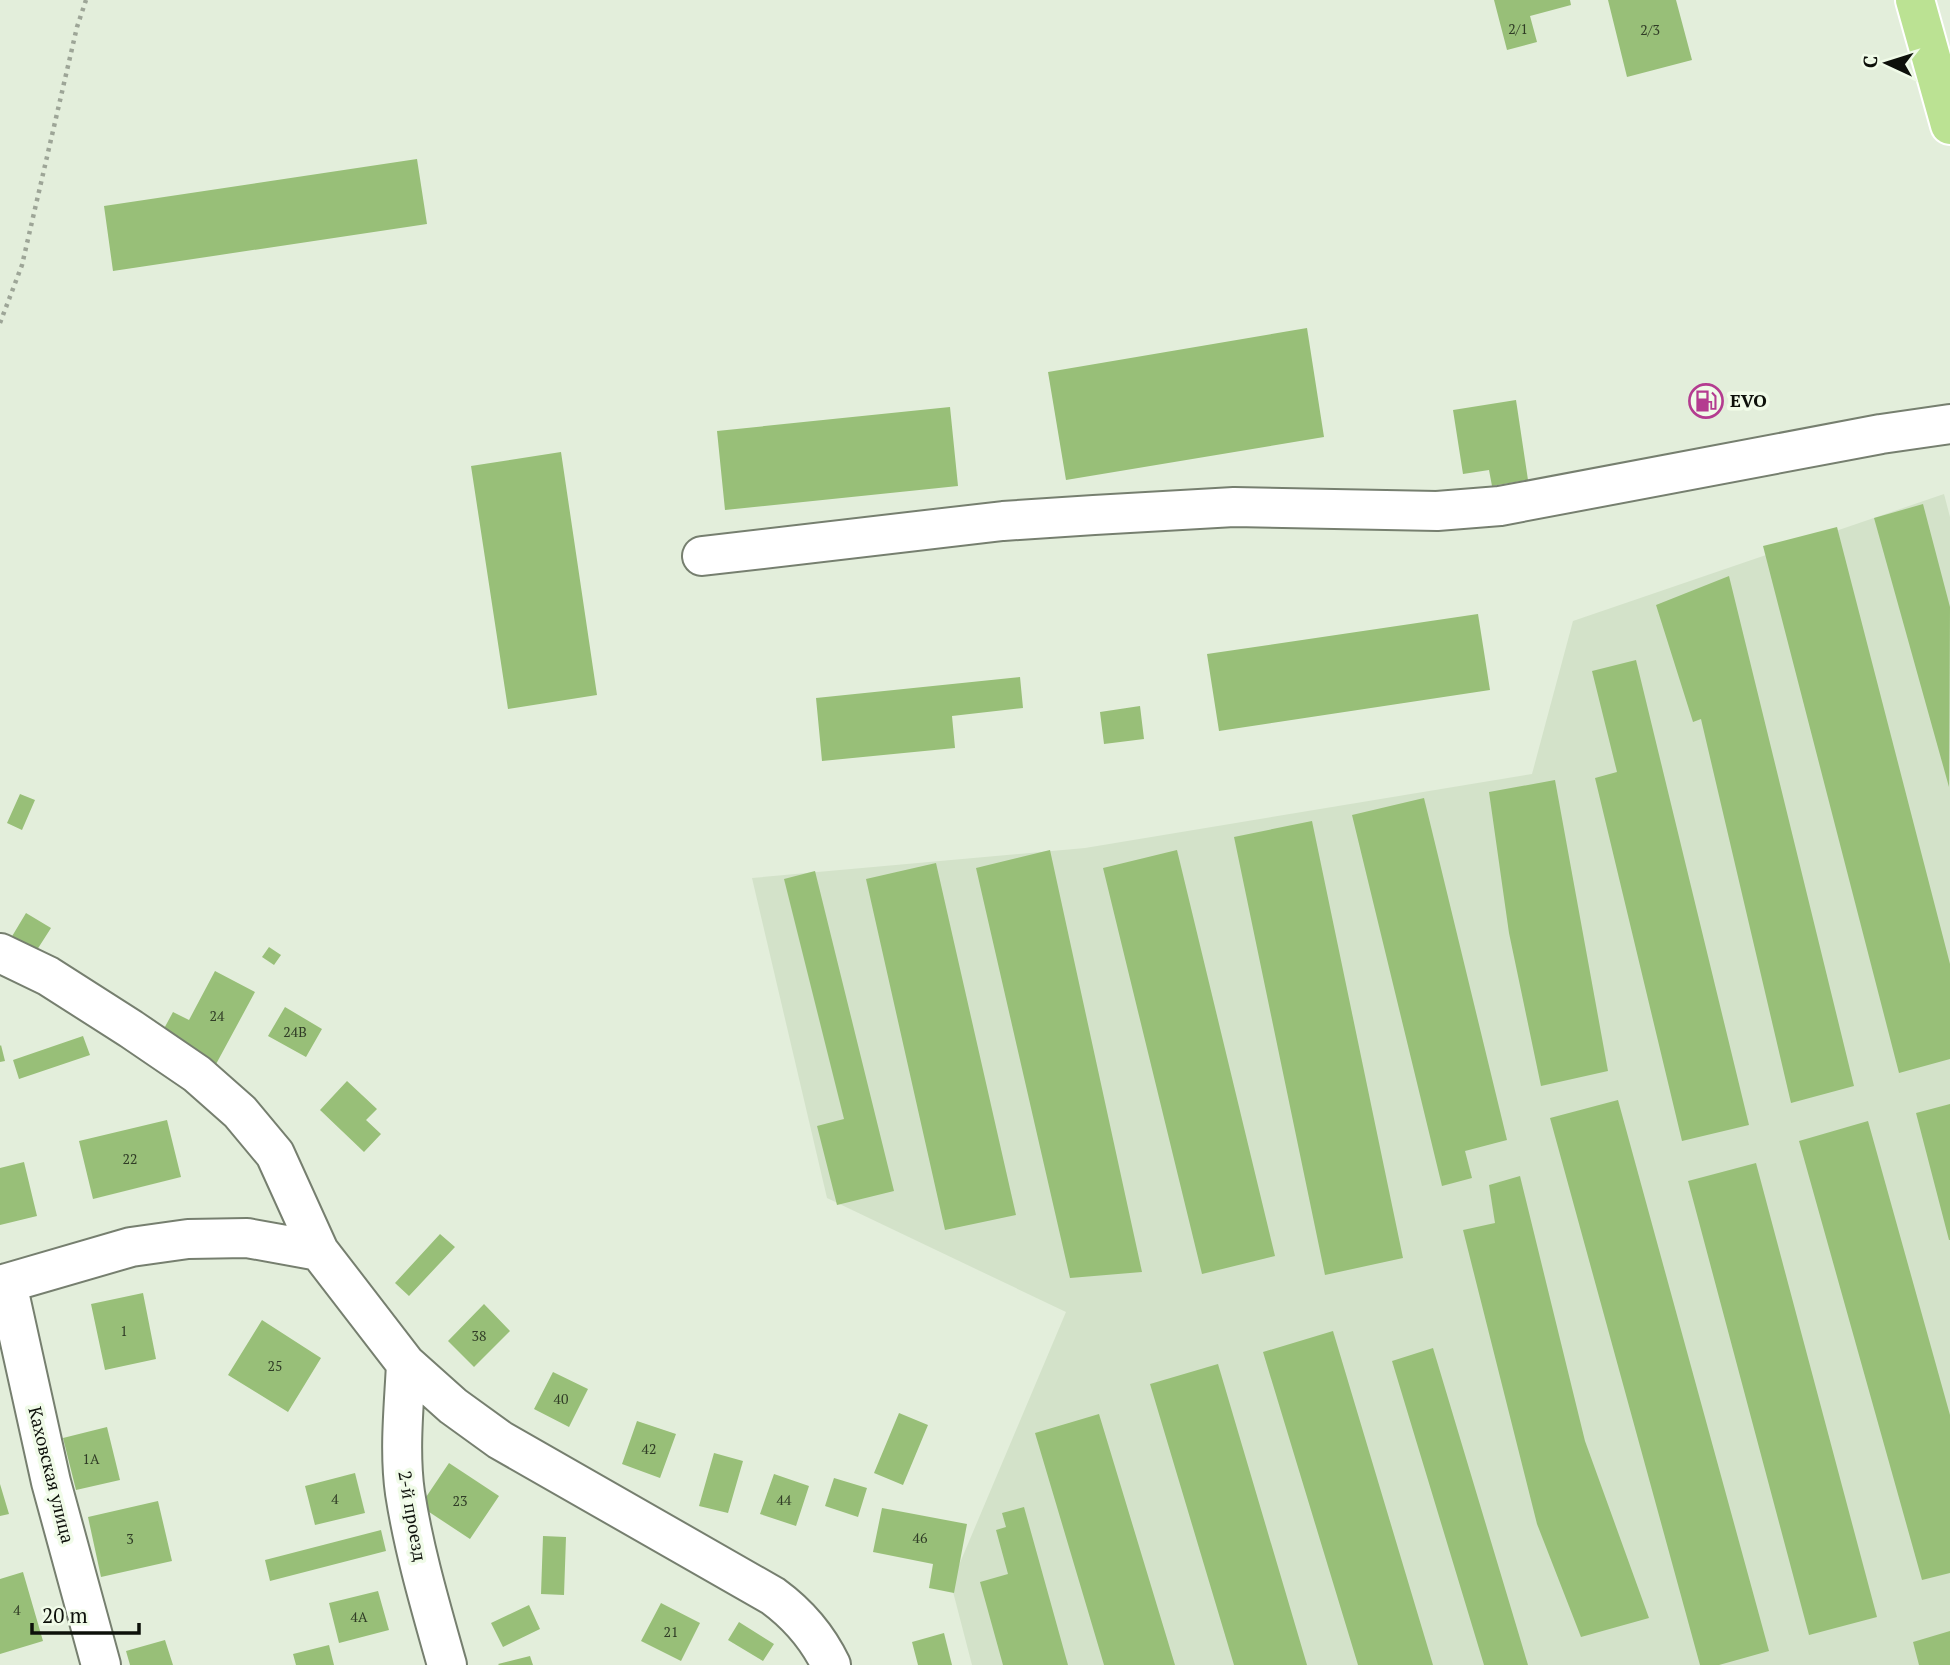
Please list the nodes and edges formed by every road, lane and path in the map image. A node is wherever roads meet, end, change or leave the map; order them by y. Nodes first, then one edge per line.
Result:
1 (86, 0) edge
2 (1915, 0) edge
3 (1950, 125) edge
4 (0, 323) edge
5 (1950, 424) edge
6 (702, 556) dead end
7 (0, 953) edge
8 (319, 1251) junction
9 (3, 1284) edge
10 (406, 1364) junction
11 (101, 1665) edge
12 (447, 1665) edge
13 (831, 1665) edge

1 - 4 path
2 - 3 main road
5 - 6 street
7 - 8 street
8 - 9 street
8 - 10 street
9 - 11 street, Каховская улица
10 - 12 street, 2-й проезд
10 - 13 street

